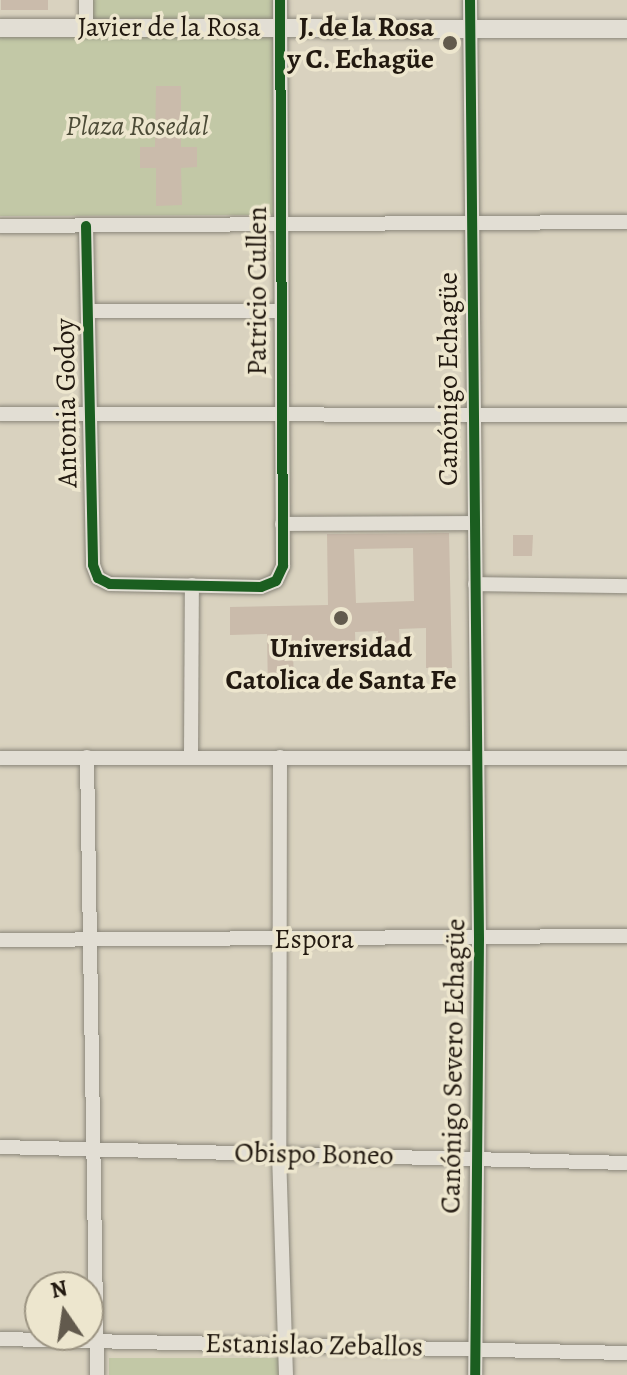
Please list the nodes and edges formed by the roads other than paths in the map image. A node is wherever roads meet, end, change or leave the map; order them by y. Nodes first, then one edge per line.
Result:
1 (86, 0) edge
2 (280, 0) edge
3 (470, 0) edge
4 (86, 27) junction
5 (281, 27) junction
6 (0, 28) edge
7 (470, 28) junction
8 (627, 29) edge
9 (280, 221) junction
10 (472, 222) junction
11 (627, 222) edge
12 (0, 226) edge
13 (86, 226) junction
14 (88, 311) junction
15 (280, 311) junction
16 (282, 413) junction
17 (0, 414) edge
18 (90, 414) junction
19 (471, 415) junction
20 (627, 415) edge
21 (473, 523) junction
22 (282, 524) junction
23 (475, 584) junction
24 (192, 585) junction
25 (627, 586) edge
26 (87, 757) junction
27 (191, 757) junction
28 (280, 757) junction
29 (474, 757) junction
30 (0, 758) edge
31 (627, 758) edge
32 (627, 936) edge
33 (282, 939) junction
34 (479, 939) junction
35 (0, 940) edge
36 (93, 941) junction
37 (0, 1147) edge
38 (95, 1148) junction
39 (279, 1153) junction
40 (476, 1158) junction
41 (627, 1163) edge
42 (96, 1271) edge
43 (0, 1339) edge
44 (24, 1339) edge
45 (104, 1341) edge
46 (285, 1344) junction
47 (474, 1349) junction
48 (97, 1351) edge
49 (627, 1353) edge
50 (97, 1375) edge
51 (286, 1375) edge
52 (475, 1375) edge

1 - 4 street
2 - 5 street, Patricio Cullen
3 - 7 street, Canónigo Echagüe
4 - 5 street, Javier de la Rosa
4 - 6 street, Javier de la Rosa
5 - 7 street, Javier de la Rosa
5 - 9 street, Patricio Cullen
7 - 8 street, Javier de la Rosa
7 - 10 street, Canónigo Echagüe
9 - 10 street
9 - 13 street
9 - 15 street, Patricio Cullen
10 - 11 street
10 - 19 street, Canónigo Echagüe
12 - 13 street
13 - 14 street, Antonia Godoy
14 - 15 street
14 - 18 street, Antonia Godoy
15 - 16 street, Patricio Cullen
16 - 18 street
16 - 19 street
16 - 22 street, Patricio Cullen
17 - 18 street
18 - 24 street, Antonia Godoy
19 - 20 street
19 - 21 street, Canónigo Echagüe
21 - 22 street
21 - 23 street, Canónigo Echagüe
22 - 24 street, Patricio Cullen
23 - 25 street
23 - 29 street, Canónigo Echagüe
24 - 27 street
26 - 27 street
26 - 30 street
26 - 36 street
27 - 28 street
28 - 29 street
28 - 33 street
29 - 31 street
29 - 34 street, Canónigo Severo Echagüe
32 - 34 street, Espora
33 - 34 street, Espora
33 - 36 street, Espora
33 - 39 street
34 - 40 street, Canónigo Severo Echagüe
35 - 36 street, Espora
36 - 38 street
37 - 38 street, Obispo Boneo
38 - 39 street, Obispo Boneo
38 - 42 street
39 - 40 street, Obispo Boneo
39 - 46 street
40 - 41 street, Obispo Boneo
40 - 47 street, Canónigo Severo Echagüe
43 - 44 street, Estanislao Zeballos
45 - 46 street, Estanislao Zeballos
46 - 47 street, Estanislao Zeballos
46 - 51 street
47 - 49 street, Estanislao Zeballos
47 - 52 street, Canónigo Severo Echagüe
48 - 50 street

